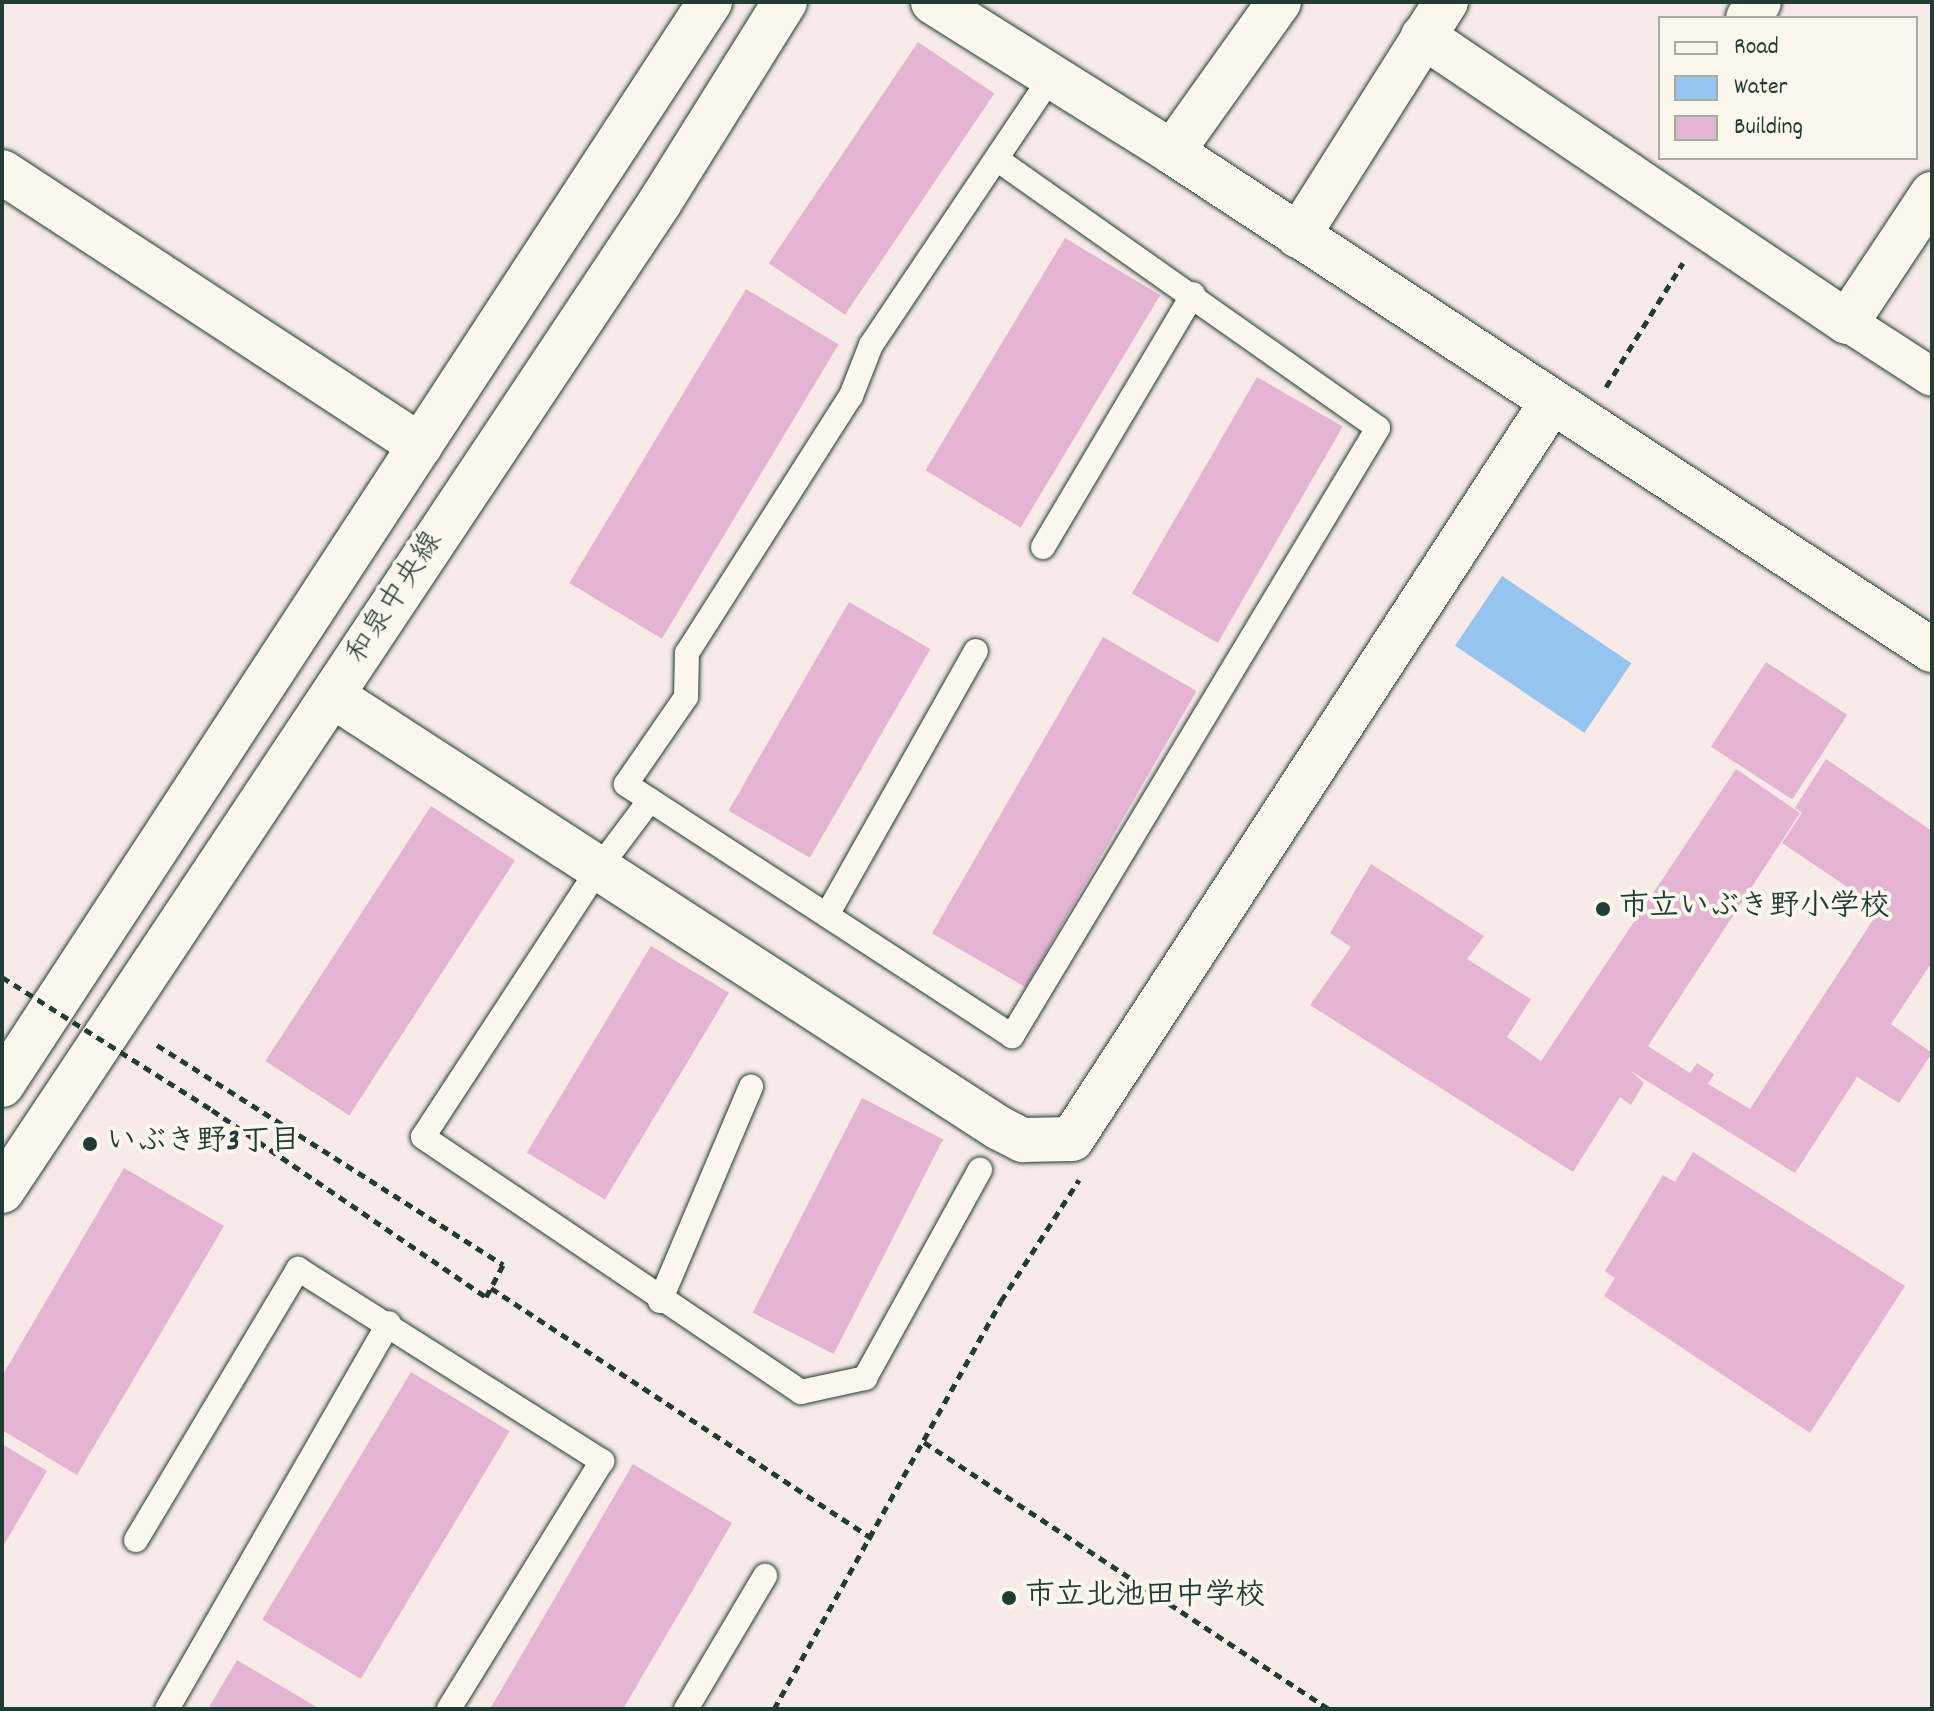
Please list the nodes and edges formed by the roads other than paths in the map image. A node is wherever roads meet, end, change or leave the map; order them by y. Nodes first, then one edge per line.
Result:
1 (710, 2) edge
2 (785, 2) edge
3 (933, 2) edge
4 (1279, 2) edge
5 (1435, 19) edge
6 (1052, 76) junction
7 (1172, 152) junction
8 (998, 160) junction
9 (1650, 167) edge
10 (2, 172) edge
11 (1932, 194) edge
12 (1298, 236) junction
13 (1193, 294) junction
14 (1847, 322) junction
15 (1932, 377) edge
16 (1551, 403) junction
17 (420, 446) junction
18 (1043, 547) dead end
19 (1932, 650) edge
20 (976, 651) dead end
21 (333, 696) junction
22 (650, 800) junction
23 (599, 868) junction
24 (827, 915) junction
25 (2, 1085) edge
26 (751, 1087) dead end
27 (980, 1170) dead end
28 (2, 1191) edge
29 (660, 1301) junction
30 (389, 1323) junction
31 (136, 1540) dead end
32 (765, 1576) dead end
33 (167, 1709) edge
34 (449, 1709) edge
35 (686, 1709) edge

1 - 17 street
2 - 21 street, 和泉中央線
3 - 6 street
4 - 7 street
5 - 9 street
5 - 12 street
6 - 7 street
6 - 8 lane
7 - 12 street
8 - 13 lane
8 - 22 lane
9 - 14 street
10 - 17 street
11 - 14 street
12 - 16 street
13 - 18 lane
13 - 24 lane
14 - 15 street
16 - 19 street
16 - 23 street
17 - 25 street
20 - 24 lane
21 - 23 street
21 - 28 street, 和泉中央線
22 - 23 lane
22 - 24 lane
23 - 29 lane
26 - 29 lane
27 - 29 lane
30 - 31 lane
30 - 33 lane
30 - 34 lane
32 - 35 lane

